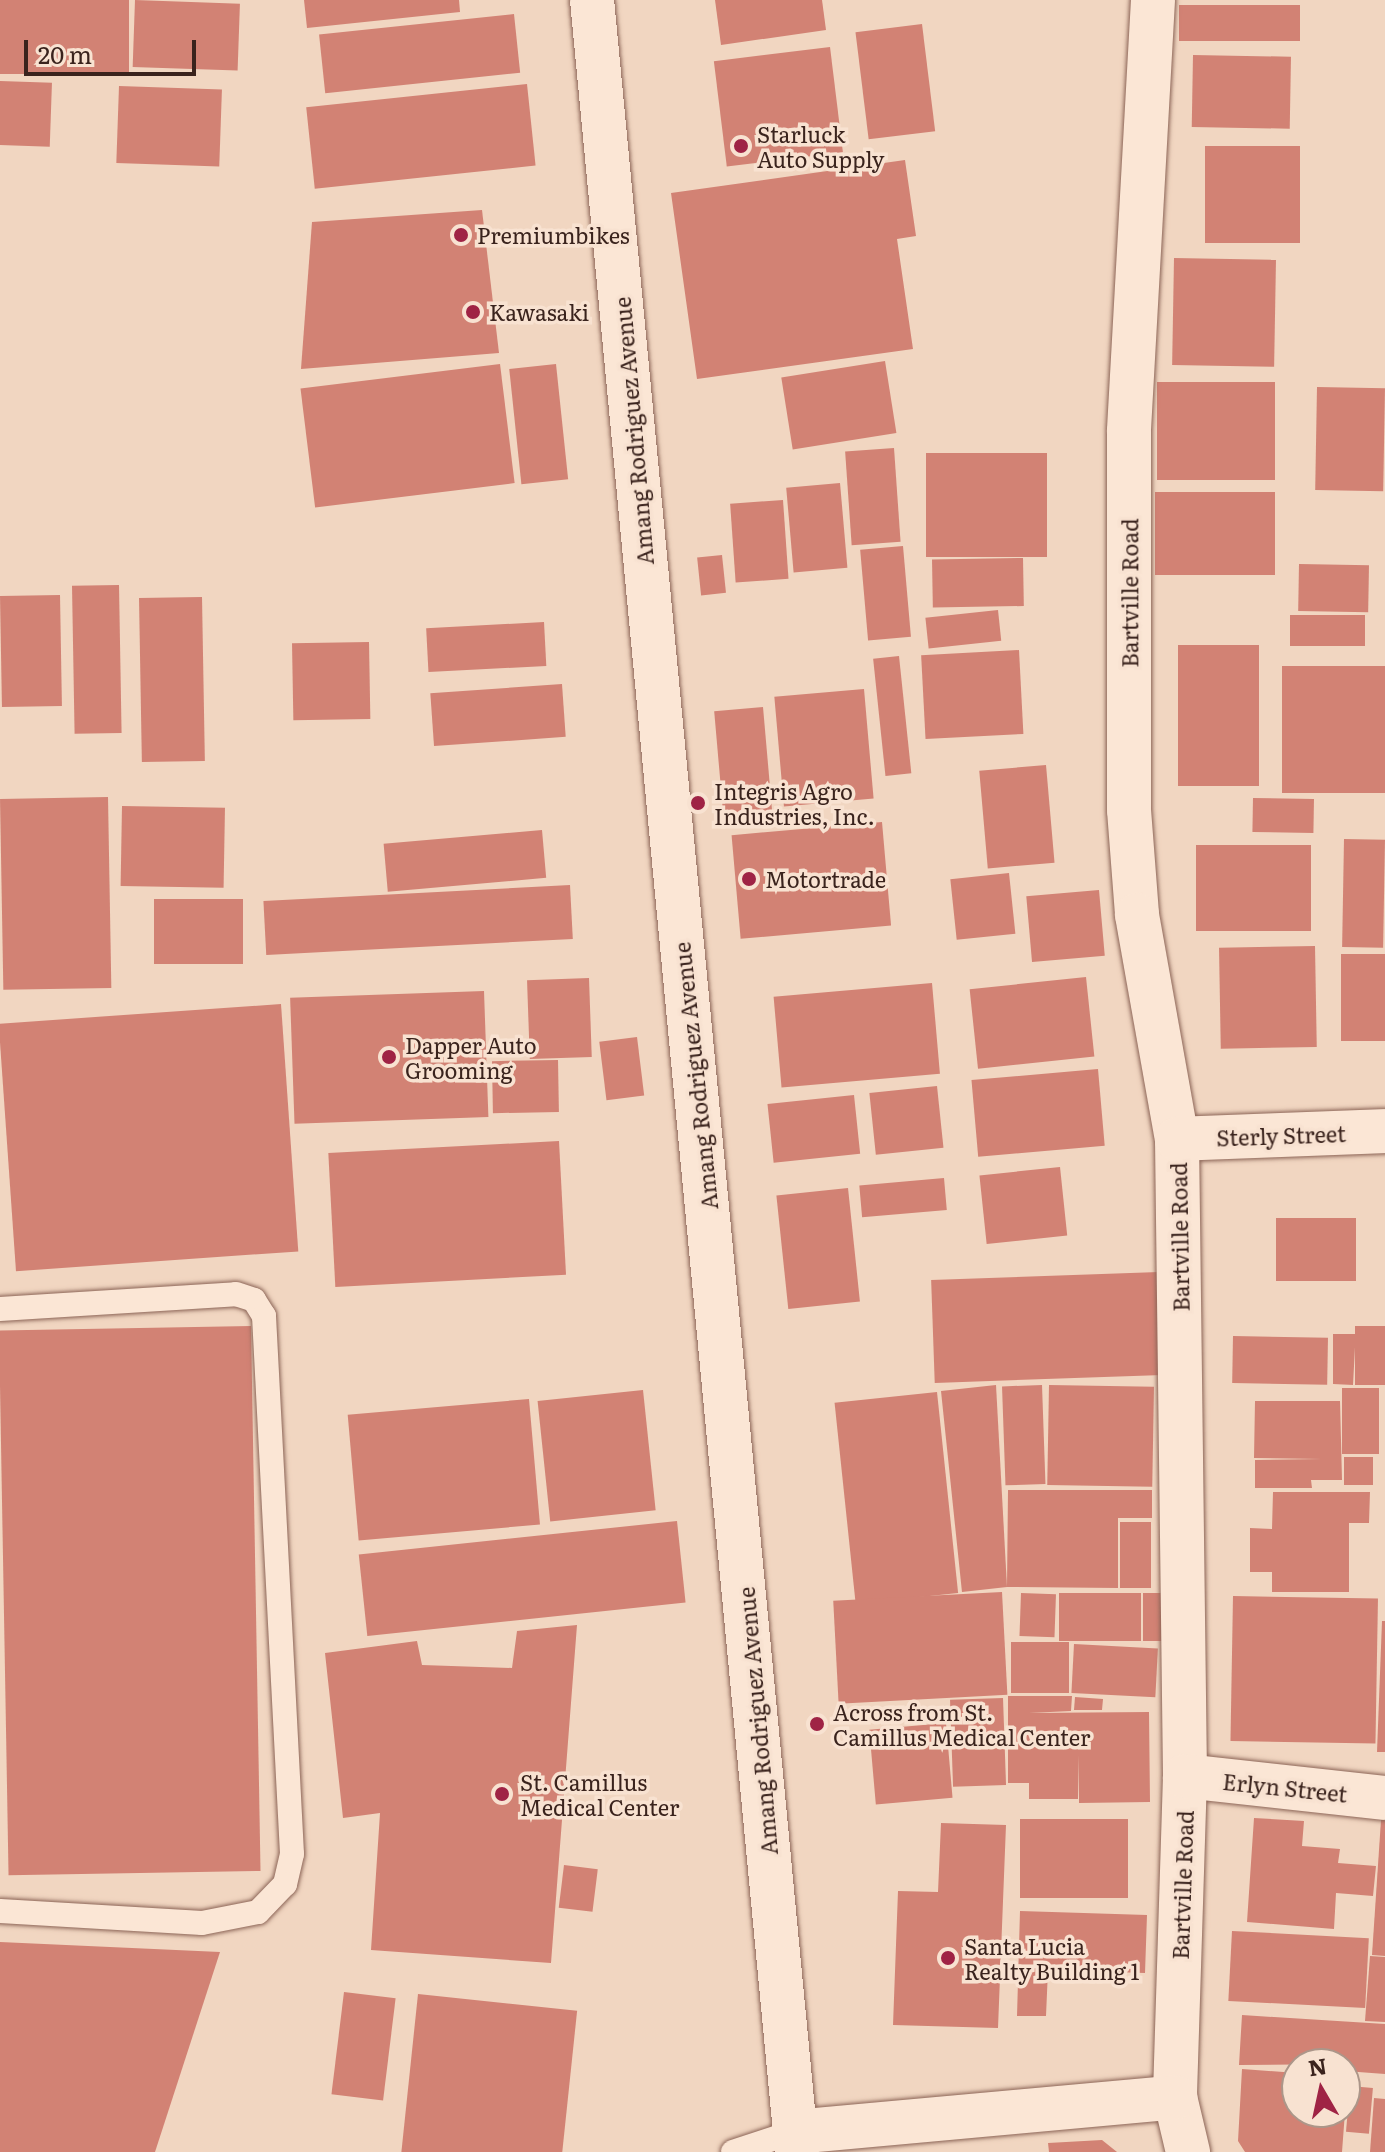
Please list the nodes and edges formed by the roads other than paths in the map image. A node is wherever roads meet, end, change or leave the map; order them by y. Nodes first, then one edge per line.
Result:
1 (592, 0) edge
2 (1153, 0) edge
3 (1385, 1131) edge
4 (1177, 1139) junction
5 (0, 1309) edge
6 (1185, 1776) junction
7 (1385, 1798) edge
8 (0, 1911) edge
9 (1175, 2097) junction
10 (796, 2142) edge
11 (733, 2152) edge
12 (1188, 2152) edge

1 - 10 street, Amang Rodriguez Avenue
2 - 4 street, Bartville Road
3 - 4 street, Sterly Street
4 - 6 street, Bartville Road
5 - 8 lane
6 - 7 street, Erlyn Street
6 - 9 street, Bartville Road
9 - 10 street
9 - 12 street, Bartville Road
10 - 11 lane

